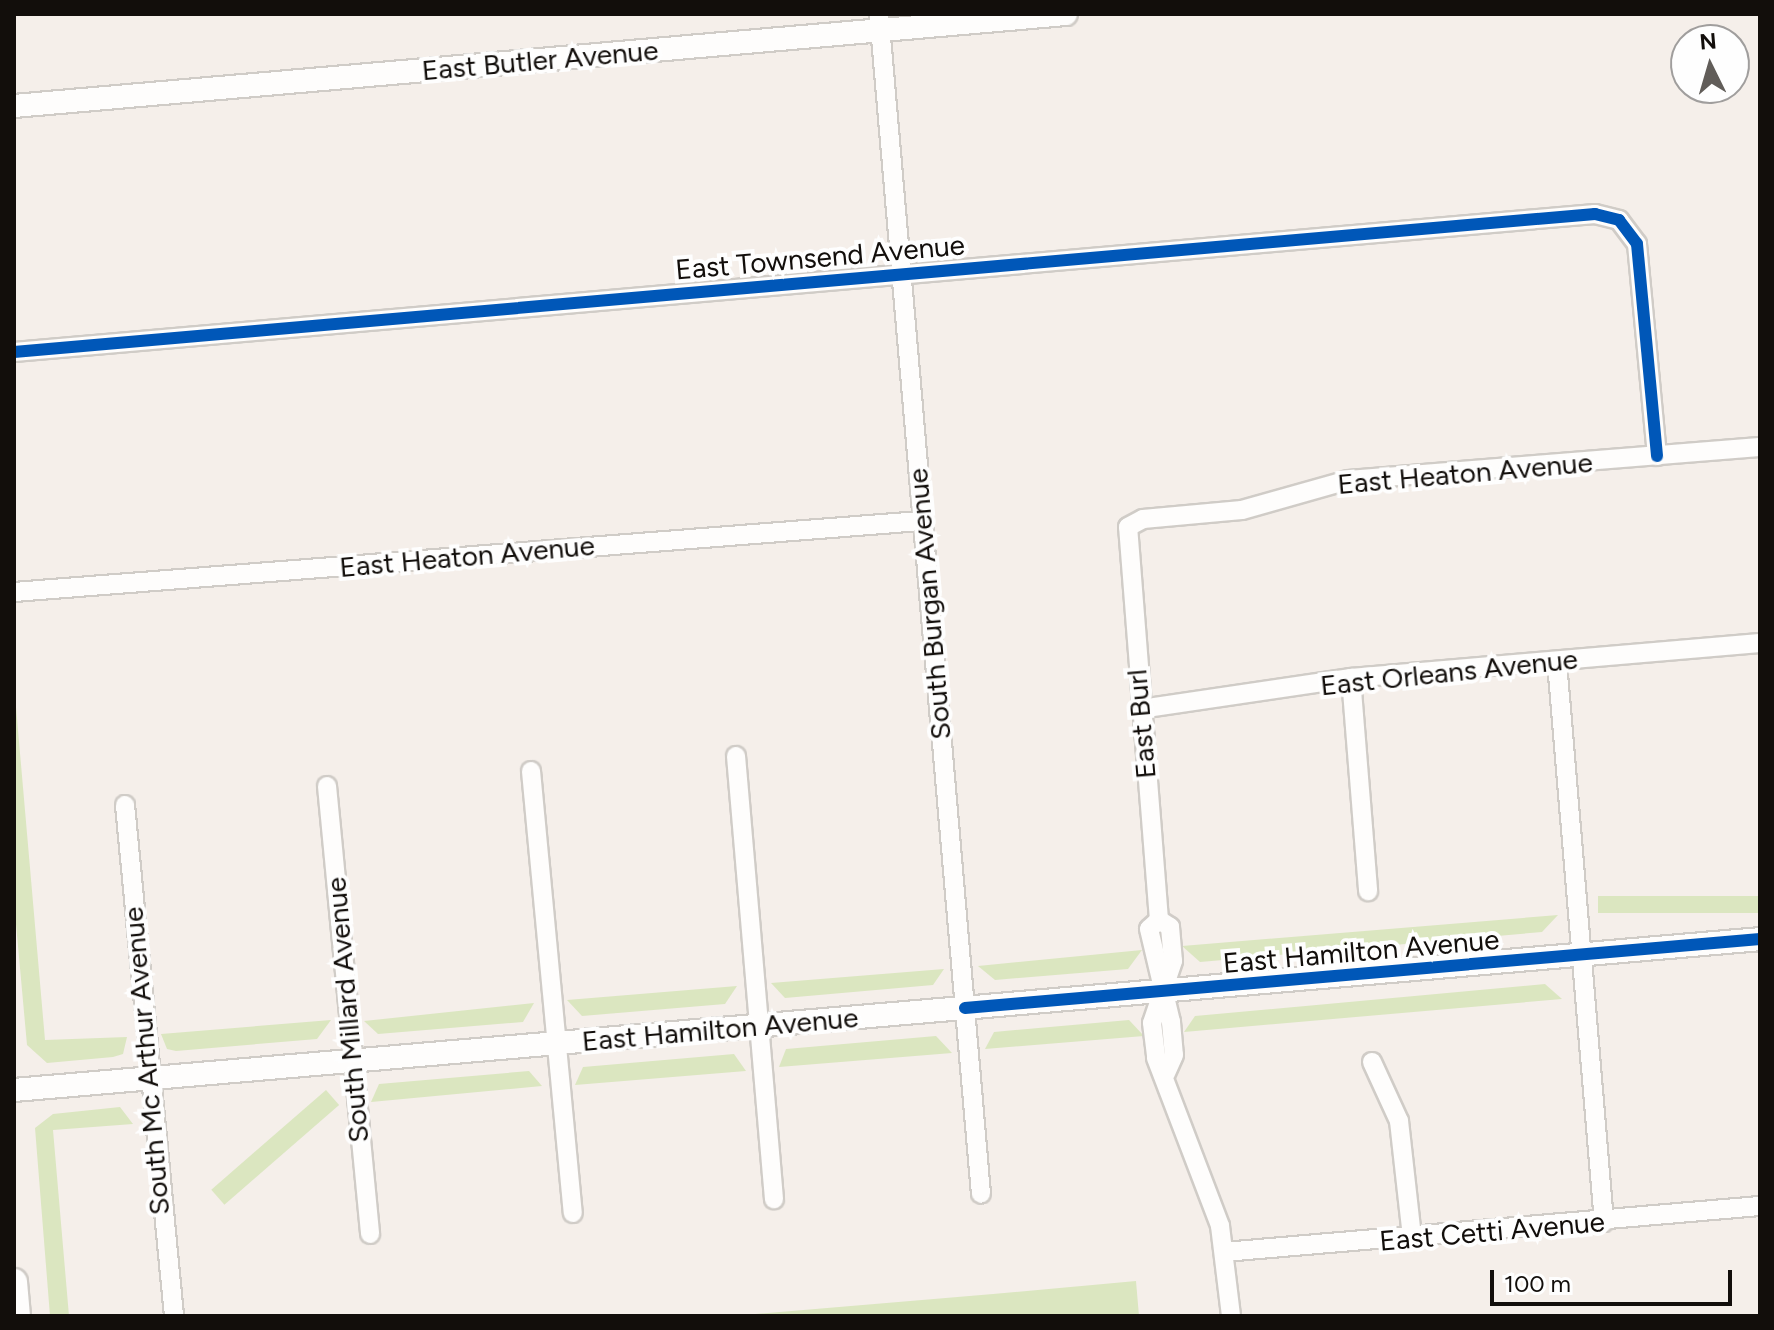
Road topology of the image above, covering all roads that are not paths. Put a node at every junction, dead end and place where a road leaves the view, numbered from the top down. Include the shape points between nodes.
1 (1066, 14) edge
2 (880, 22) edge
3 (14, 106) edge
4 (901, 274) junction
5 (14, 352) edge
6 (1760, 447) edge
7 (1657, 456) junction
8 (921, 521) junction
9 (1128, 527) joint
10 (14, 592) edge
11 (1760, 643) edge
12 (1557, 662) junction
13 (1351, 678) junction
14 (1140, 709) junction
15 (736, 756) dead end
16 (531, 771) dead end
17 (327, 786) dead end
18 (125, 805) dead end
19 (1368, 891) dead end
20 (1760, 939) edge
21 (1581, 956) junction
22 (1162, 992) junction
23 (965, 1008) junction
24 (758, 1027) junction
25 (554, 1044) junction
26 (351, 1062) junction
27 (1372, 1062) dead end
28 (146, 1079) junction
29 (14, 1090) edge
30 (981, 1194) dead end
31 (774, 1199) dead end
32 (1760, 1206) edge
33 (573, 1213) dead end
34 (1604, 1222) junction
35 (370, 1234) dead end
36 (1412, 1237) junction
37 (1224, 1252) junction
38 (14, 1282) edge
39 (17, 1316) edge
40 (174, 1316) edge
41 (1231, 1316) edge

1 - 2 street, East Butler Avenue
2 - 3 street, East Butler Avenue
2 - 4 street, South Burgan Avenue
4 - 5 street, East Townsend Avenue
4 - 7 street, East Townsend Avenue via 1595,214 1627,227 1638,253
4 - 8 street, South Burgan Avenue
6 - 7 street, East Heaton Avenue
7 - 9 street, East Heaton Avenue via 1348,480 1242,510 1143,519
8 - 10 street, East Heaton Avenue
8 - 23 street, South Burgan Avenue
9 - 14 street, East Burl
11 - 12 street, East Orleans Avenue
12 - 13 street, East Orleans Avenue
12 - 21 street
13 - 14 street, East Orleans Avenue
13 - 19 street
14 - 22 street, East Burl via 1159,920 1149,929
15 - 24 street
16 - 25 street
17 - 26 street, South Millard Avenue
18 - 28 street, South Mc Arthur Avenue
20 - 21 street, East Hamilton Avenue
21 - 22 street, East Hamilton Avenue
21 - 34 street
22 - 23 street, East Hamilton Avenue
22 - 37 street, East Burl via 1152,1023 1156,1058 1166,1073
23 - 24 street, East Hamilton Avenue
23 - 30 street, South Burgan Avenue
24 - 25 street, East Hamilton Avenue
24 - 31 street
25 - 26 street, East Hamilton Avenue
25 - 33 street
26 - 28 street, East Hamilton Avenue
26 - 35 street, South Millard Avenue
27 - 36 street via 1399,1121
28 - 29 street, East Hamilton Avenue
28 - 40 street, South Mc Arthur Avenue
32 - 34 street, East Cetti Avenue
34 - 36 street, East Cetti Avenue
36 - 37 street, East Cetti Avenue
37 - 41 street, East Burl
38 - 39 main road

